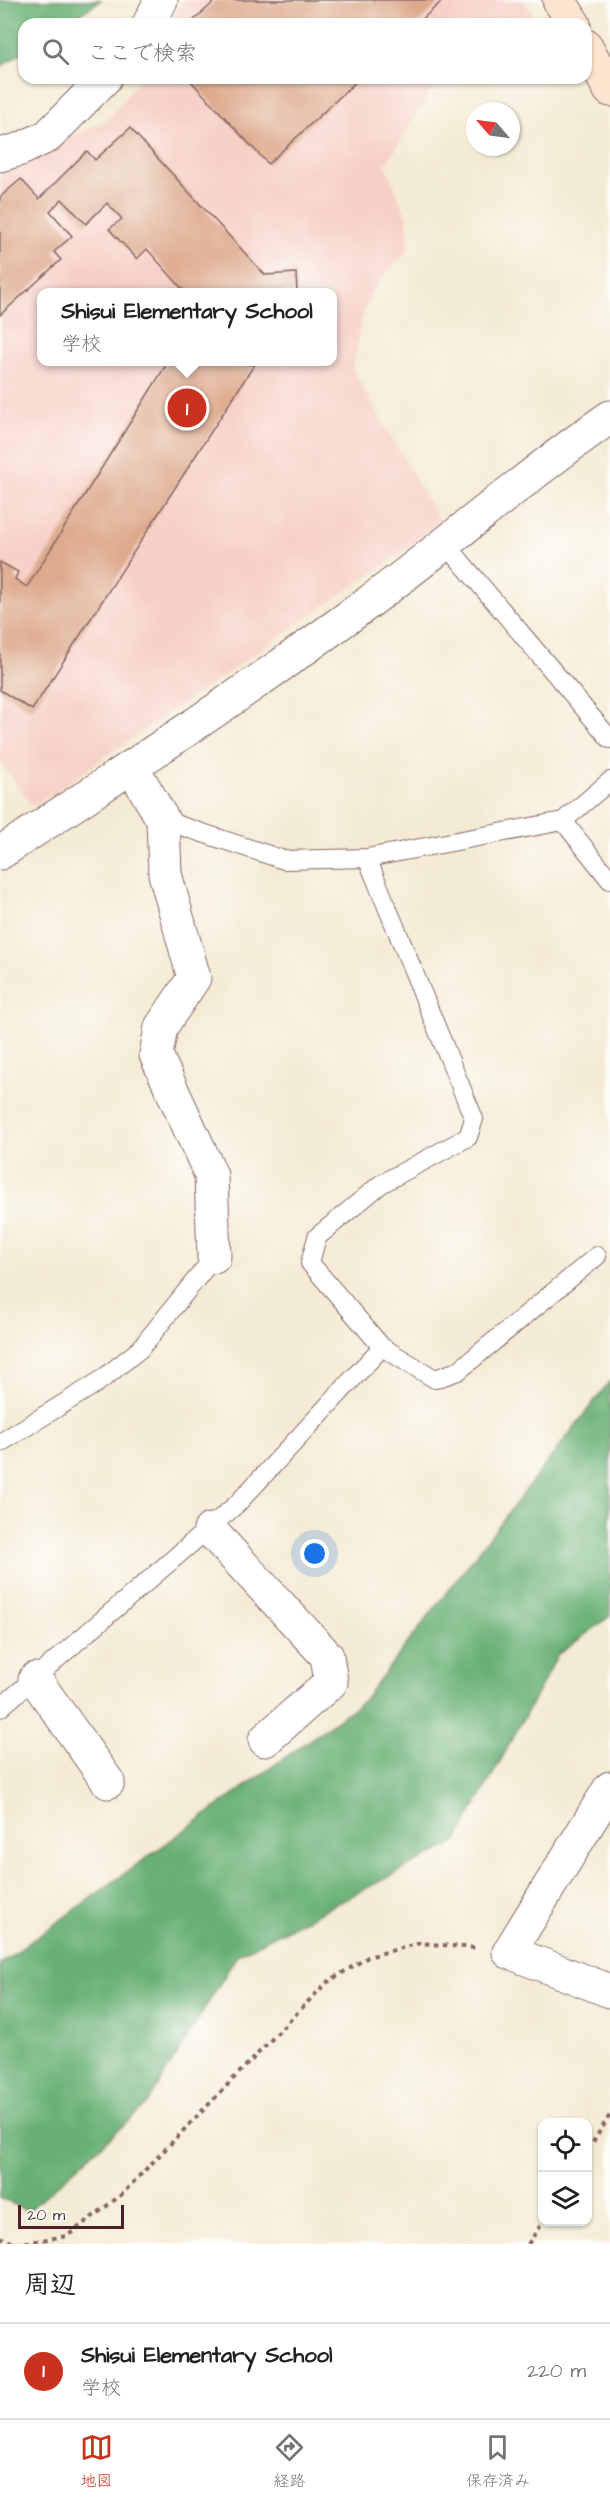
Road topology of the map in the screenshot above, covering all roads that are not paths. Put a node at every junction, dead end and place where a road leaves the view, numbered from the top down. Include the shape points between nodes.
1 (161, 0) edge
2 (560, 0) edge
3 (152, 18) edge
4 (570, 18) edge
5 (592, 57) edge
6 (99, 84) edge
7 (610, 90) edge
8 (0, 155) edge
9 (610, 417) edge
10 (446, 544) junction
11 (610, 739) edge
12 (132, 767) junction
13 (610, 781) edge
14 (163, 820) junction
15 (563, 821) junction
16 (0, 853) edge
17 (367, 858) junction
18 (610, 880) edge
19 (597, 1256) dead end
20 (214, 1257) joint
21 (382, 1347) junction
22 (0, 1443) edge
23 (210, 1530) junction
24 (35, 1679) junction
25 (0, 1708) edge
26 (266, 1740) dead end
27 (108, 1782) dead end
28 (610, 1788) edge
29 (610, 1991) edge

1 - 3 street
2 - 4 main road
5 - 7 main road
6 - 8 street via 48,136
9 - 10 street via 549,459
10 - 11 lane
10 - 12 street
12 - 14 street
12 - 16 street
13 - 15 lane
14 - 17 lane via 284,860
14 - 20 street via 165,874 194,978 161,1028 156,1055 211,1175
15 - 17 lane
15 - 18 lane
17 - 21 lane via 474,1119 468,1137 381,1184 317,1237 310,1263
19 - 21 lane via 458,1371 435,1379
20 - 22 lane via 140,1349 100,1381
21 - 23 lane
23 - 24 lane
23 - 26 street via 327,1656 331,1682
24 - 25 lane
24 - 27 street
28 - 29 street via 509,1952

